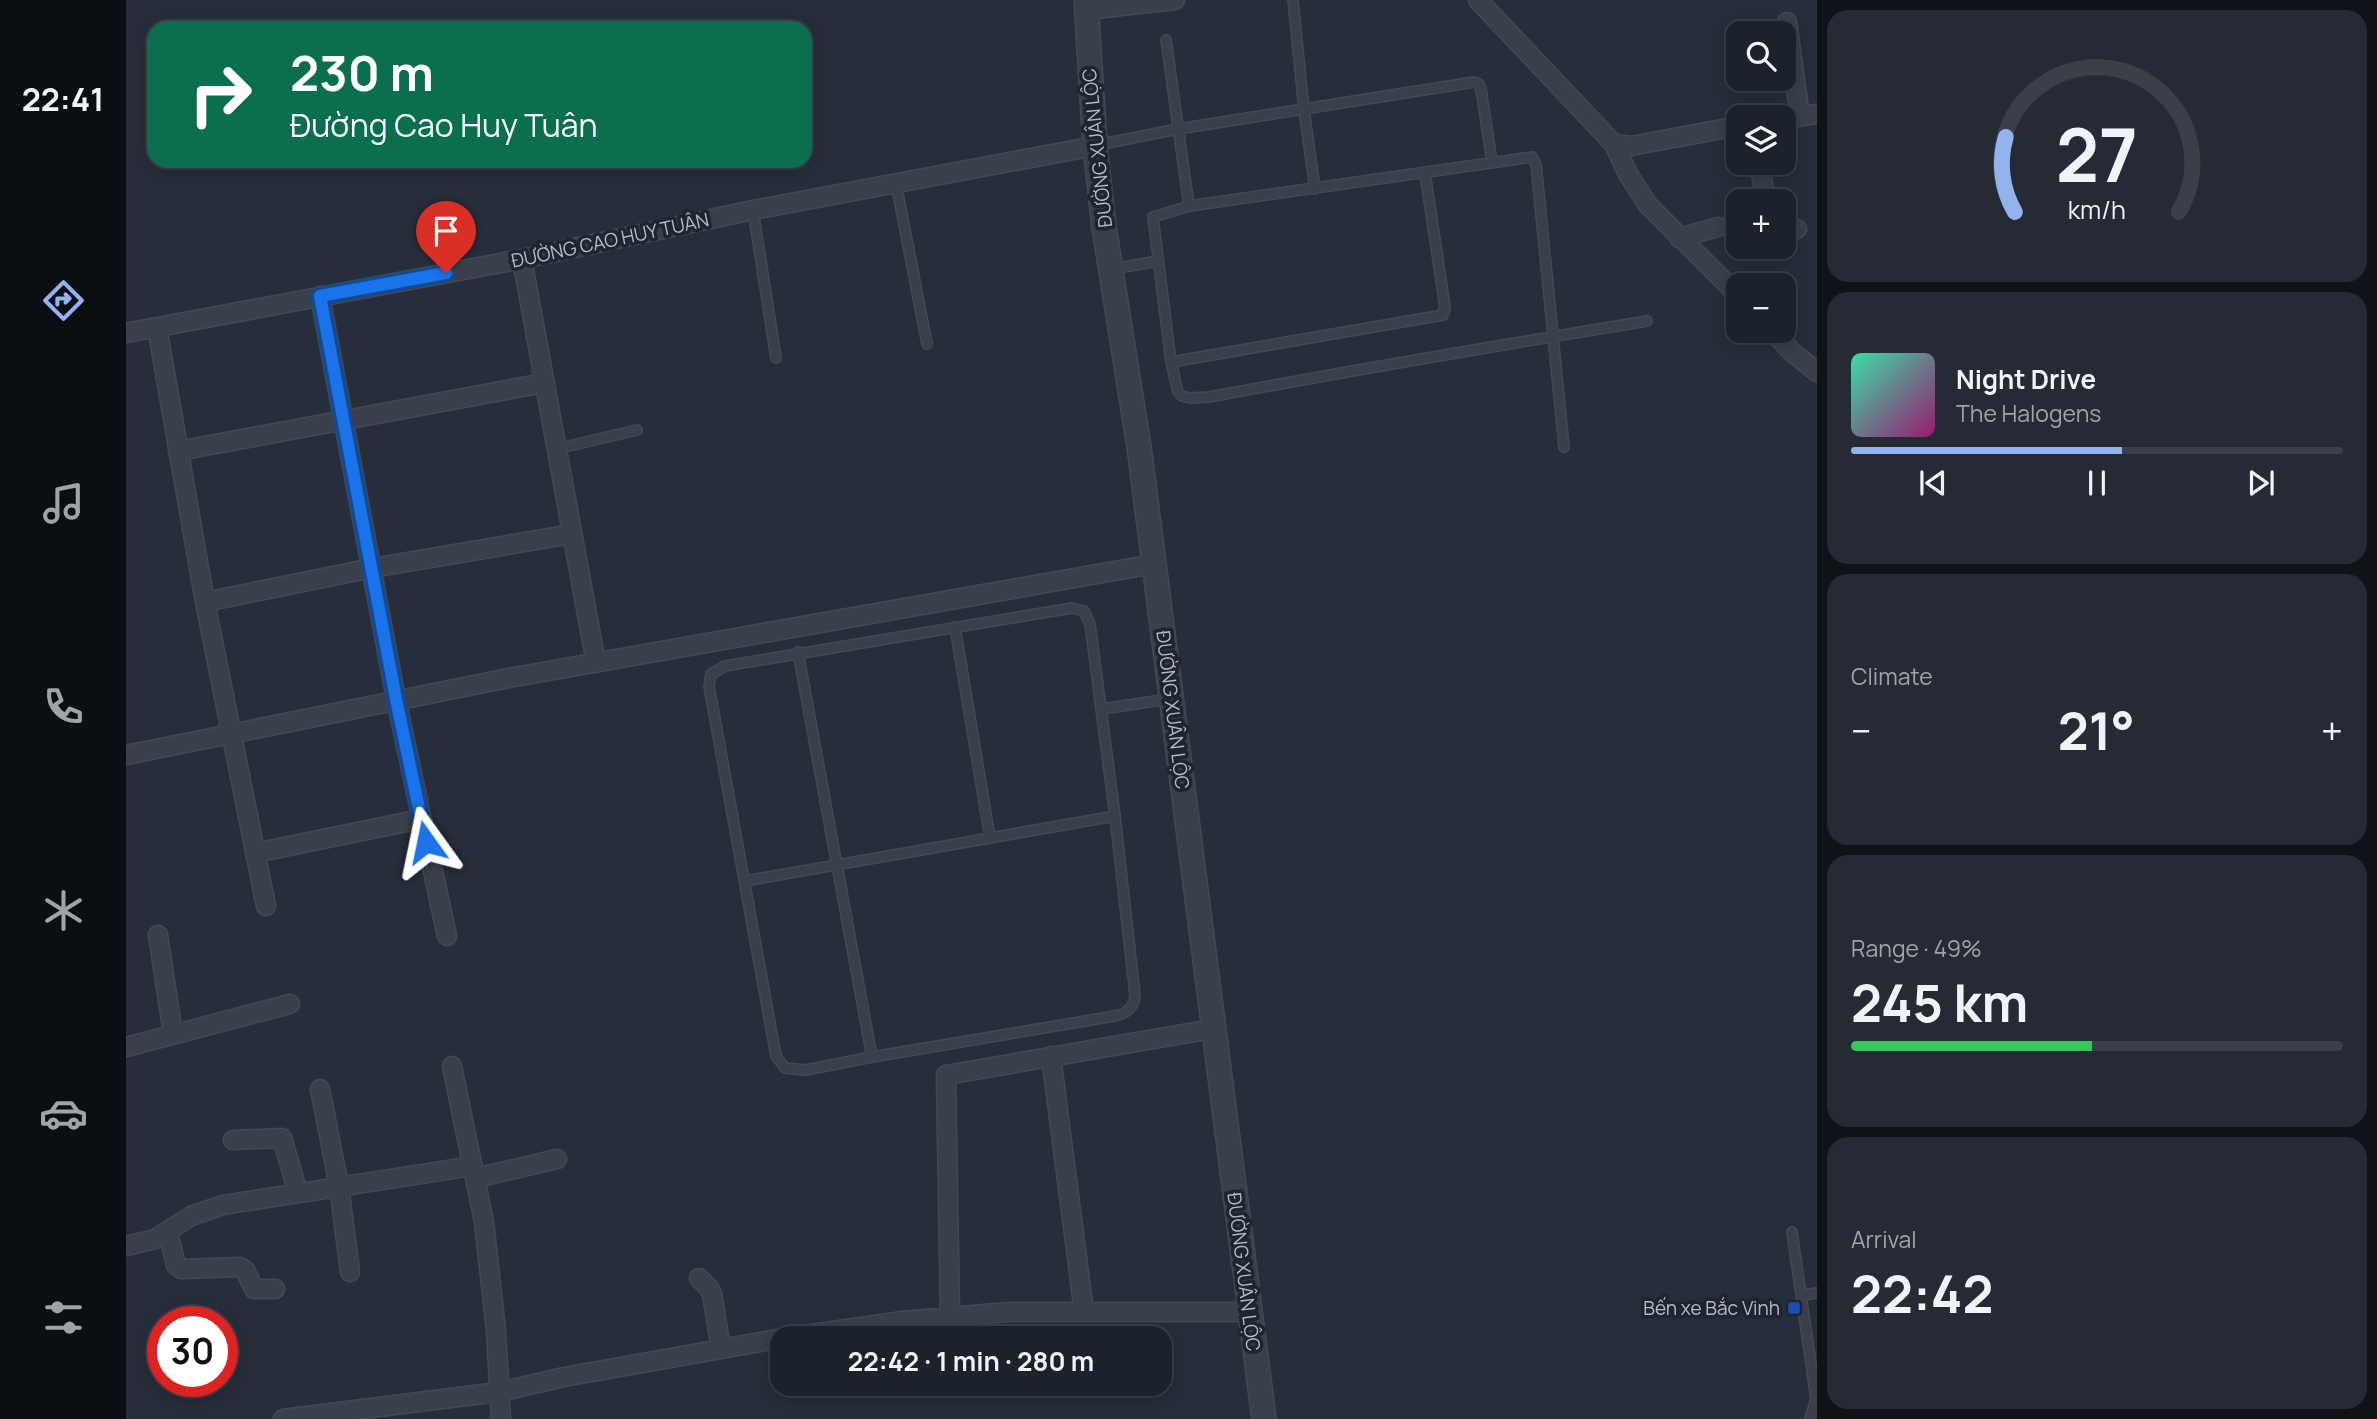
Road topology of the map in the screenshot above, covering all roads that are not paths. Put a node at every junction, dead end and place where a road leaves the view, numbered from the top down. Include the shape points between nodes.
1 (1175, 0) edge
2 (1293, 0) edge
3 (1478, 0) edge
4 (1086, 5) edge
5 (1166, 40) dead end
6 (1796, 88) edge
7 (1304, 110) junction
8 (1800, 117) edge
9 (1726, 128) edge
10 (1178, 129) junction
11 (1623, 145) junction
12 (1095, 146) junction
13 (1492, 162) junction
14 (1425, 173) junction
15 (896, 183) junction
16 (1315, 189) junction
17 (1189, 206) junction
18 (753, 209) junction
19 (1718, 226) dead end
20 (1679, 238) junction
21 (522, 259) junction
22 (1158, 261) junction
23 (1110, 269) junction
24 (1726, 283) edge
25 (320, 296) junction
26 (1647, 321) dead end
27 (157, 327) junction
28 (126, 333) edge
29 (1554, 336) junction
30 (1783, 343) edge
31 (927, 344) dead end
32 (776, 358) dead end
33 (1171, 362) junction
34 (1817, 372) edge
35 (544, 383) junction
36 (345, 419) junction
37 (637, 430) dead end
38 (1564, 447) dead end
39 (556, 449) junction
40 (178, 451) junction
41 (572, 534) junction
42 (1154, 564) junction
43 (372, 569) junction
44 (205, 602) junction
45 (955, 627) junction
46 (798, 652) junction
47 (596, 663) junction
48 (1172, 698) junction
49 (396, 699) junction
50 (1102, 709) junction
51 (230, 733) junction
52 (126, 755) edge
53 (1115, 816) junction
54 (421, 819) junction
55 (990, 838) junction
56 (255, 853) junction
57 (839, 865) junction
58 (744, 881) junction
59 (266, 906) dead end
60 (158, 935) dead end
61 (447, 936) dead end
62 (290, 1004) dead end
63 (1212, 1029) junction
64 (173, 1034) junction
65 (126, 1047) edge
66 (1051, 1056) junction
67 (872, 1057) junction
68 (452, 1066) dead end
69 (320, 1089) dead end
70 (233, 1140) dead end
71 (556, 1159) dead end
72 (475, 1172) junction
73 (338, 1186) junction
74 (298, 1192) junction
75 (1793, 1232) dead end
76 (168, 1233) junction
77 (126, 1246) edge
78 (350, 1272) dead end
79 (699, 1278) dead end
80 (275, 1289) dead end
81 (1817, 1293) edge
82 (1802, 1295) junction
83 (1084, 1312) junction
84 (1249, 1312) junction
85 (950, 1316) junction
86 (721, 1349) junction
87 (499, 1392) junction
88 (1816, 1399) edge
89 (345, 1415) edge
90 (283, 1419) edge
91 (501, 1419) edge
92 (1264, 1419) edge
93 (1810, 1419) edge

1 - 4 street
2 - 7 lane
3 - 11 street
4 - 12 street, ĐƯỜNG XUÂN LỘC
5 - 10 lane
6 - 8 street
7 - 10 lane
7 - 13 lane via 1474,82 1481,89
7 - 16 lane
9 - 11 street
10 - 12 lane
10 - 17 lane
11 - 20 street via 1640,195
12 - 15 street, ĐƯỜNG CAO HUY TUÂN
12 - 23 street, ĐƯỜNG XUÂN LỘC
13 - 14 lane
13 - 29 lane via 1534,158
14 - 16 lane
14 - 33 lane via 1443,315
15 - 18 street, ĐƯỜNG CAO HUY TUÂN
15 - 31 lane
16 - 17 lane
17 - 22 lane via 1153,218
18 - 21 street, ĐƯỜNG CAO HUY TUÂN
18 - 32 lane
19 - 20 street
20 - 24 street
21 - 25 street, ĐƯỜNG CAO HUY TUÂN
21 - 35 street
22 - 23 lane
22 - 33 lane
23 - 42 street, ĐƯỜNG XUÂN LỘC
25 - 27 street, ĐƯỜNG CAO HUY TUÂN
25 - 36 street
26 - 29 lane
27 - 28 street, ĐƯỜNG CAO HUY TUÂN
27 - 40 street
29 - 33 lane via 1200,398 1178,392
29 - 38 lane
30 - 34 street
35 - 36 street
35 - 39 street
36 - 40 street
36 - 43 street
37 - 39 lane
39 - 41 street
40 - 44 street
41 - 43 street
41 - 47 street
42 - 47 street
42 - 48 street, ĐƯỜNG XUÂN LỘC
43 - 44 street
43 - 49 street
44 - 51 street
45 - 46 lane
45 - 50 lane via 1072,608 1084,611 1090,624
45 - 55 lane
46 - 57 lane
46 - 58 lane via 719,667 709,680
47 - 49 street
48 - 50 lane
48 - 63 street, ĐƯỜNG XUÂN LỘC
49 - 51 street
49 - 54 street
50 - 53 lane
51 - 52 street
51 - 56 street
53 - 55 lane
53 - 67 lane via 1135,995 1128,1011
54 - 56 street
54 - 61 street
55 - 57 lane
56 - 59 street
57 - 58 lane
57 - 67 lane
58 - 67 lane via 781,1065 799,1071
60 - 64 street
62 - 64 street
63 - 66 street
63 - 84 street, ĐƯỜNG XUÂN LỘC
64 - 65 street
66 - 83 street
66 - 85 street via 946,1075
68 - 72 street
69 - 73 street
70 - 74 street via 282,1138
71 - 72 street
72 - 73 street
72 - 87 street via 488,1248
73 - 74 street
73 - 78 street
74 - 76 street via 205,1210
75 - 82 lane
76 - 77 street
76 - 80 street via 181,1269 240,1267 254,1289
79 - 86 street via 712,1294
81 - 82 lane
82 - 88 lane
83 - 84 street
83 - 85 street
84 - 92 street, ĐƯỜNG XUÂN LỘC
85 - 86 street
86 - 87 street
87 - 89 street
87 - 91 street
88 - 93 lane
89 - 90 street

